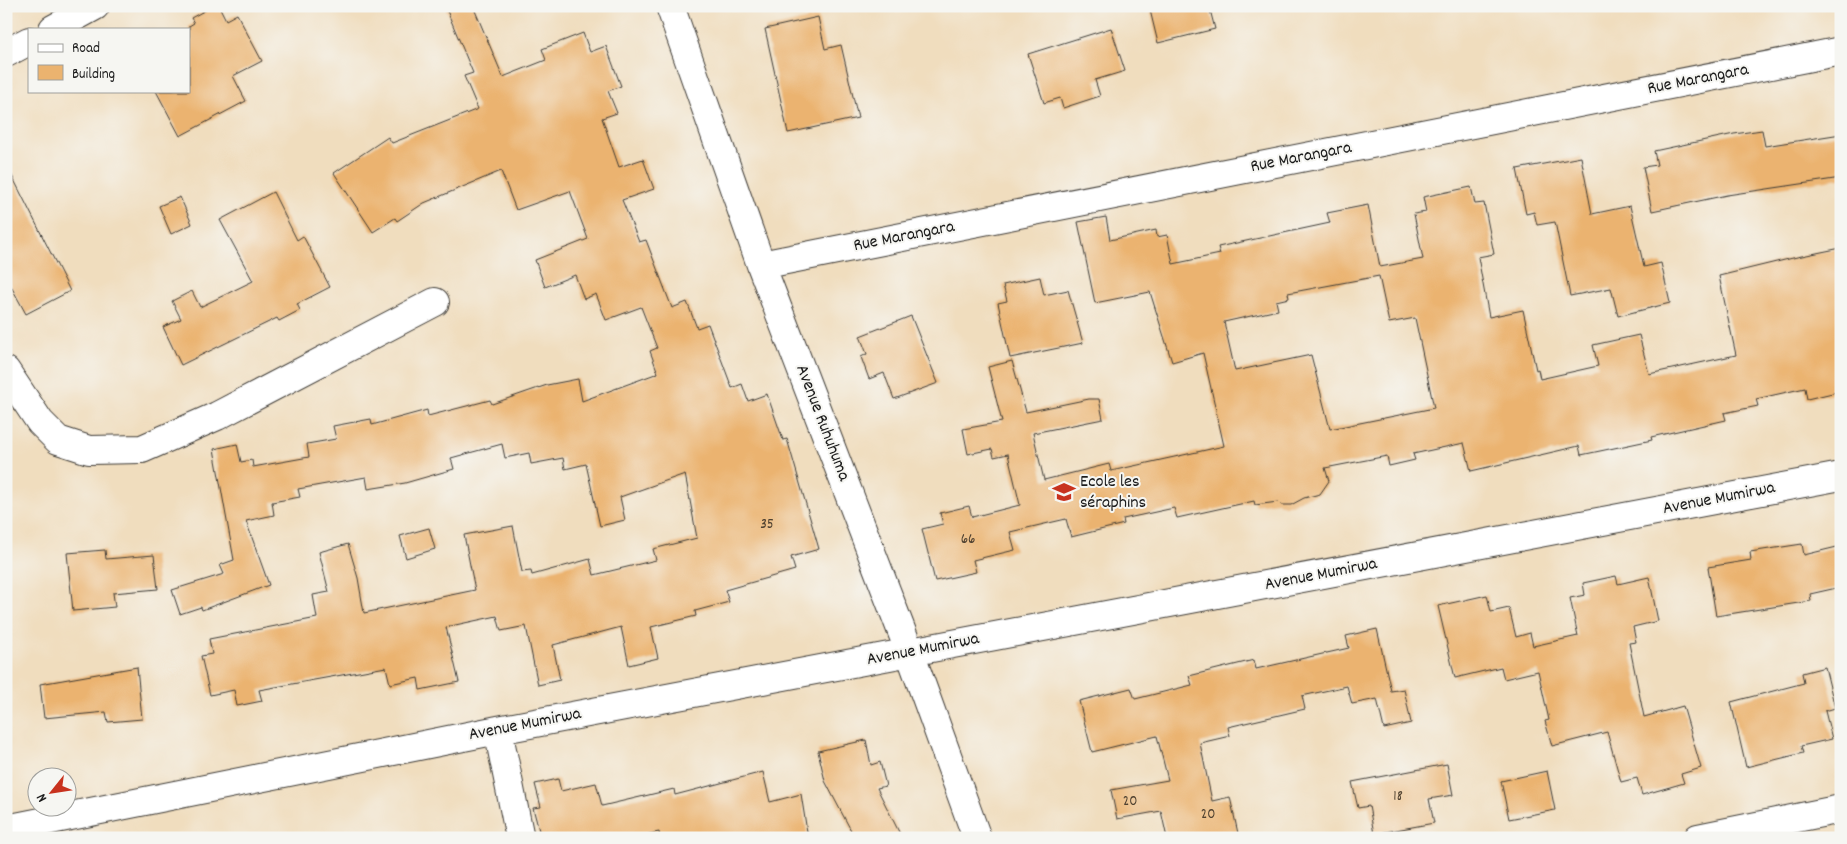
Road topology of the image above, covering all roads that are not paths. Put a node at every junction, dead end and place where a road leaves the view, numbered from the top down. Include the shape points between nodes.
1 (96, 6) edge
2 (670, 6) edge
3 (55, 28) edge
4 (28, 42) edge
5 (1841, 52) edge
6 (6, 53) edge
7 (761, 265) junction
8 (435, 302) dead end
9 (6, 371) edge
10 (1841, 476) edge
11 (910, 653) junction
12 (498, 730) junction
13 (1841, 809) edge
14 (6, 829) edge
15 (520, 838) edge
16 (977, 838) edge
17 (1698, 838) edge

1 - 3 street
2 - 7 street, Avenue Ruhuhuma
4 - 6 street
5 - 7 street, Rue Marangara
7 - 11 street, Avenue Ruhuhuma
8 - 9 street via 217,416 142,449 89,450 58,440 40,422
10 - 11 street, Avenue Mumirwa
11 - 12 street, Avenue Mumirwa
11 - 16 street, Avenue Ruhuhuma
12 - 14 street, Avenue Mumirwa
12 - 15 street
13 - 17 street

